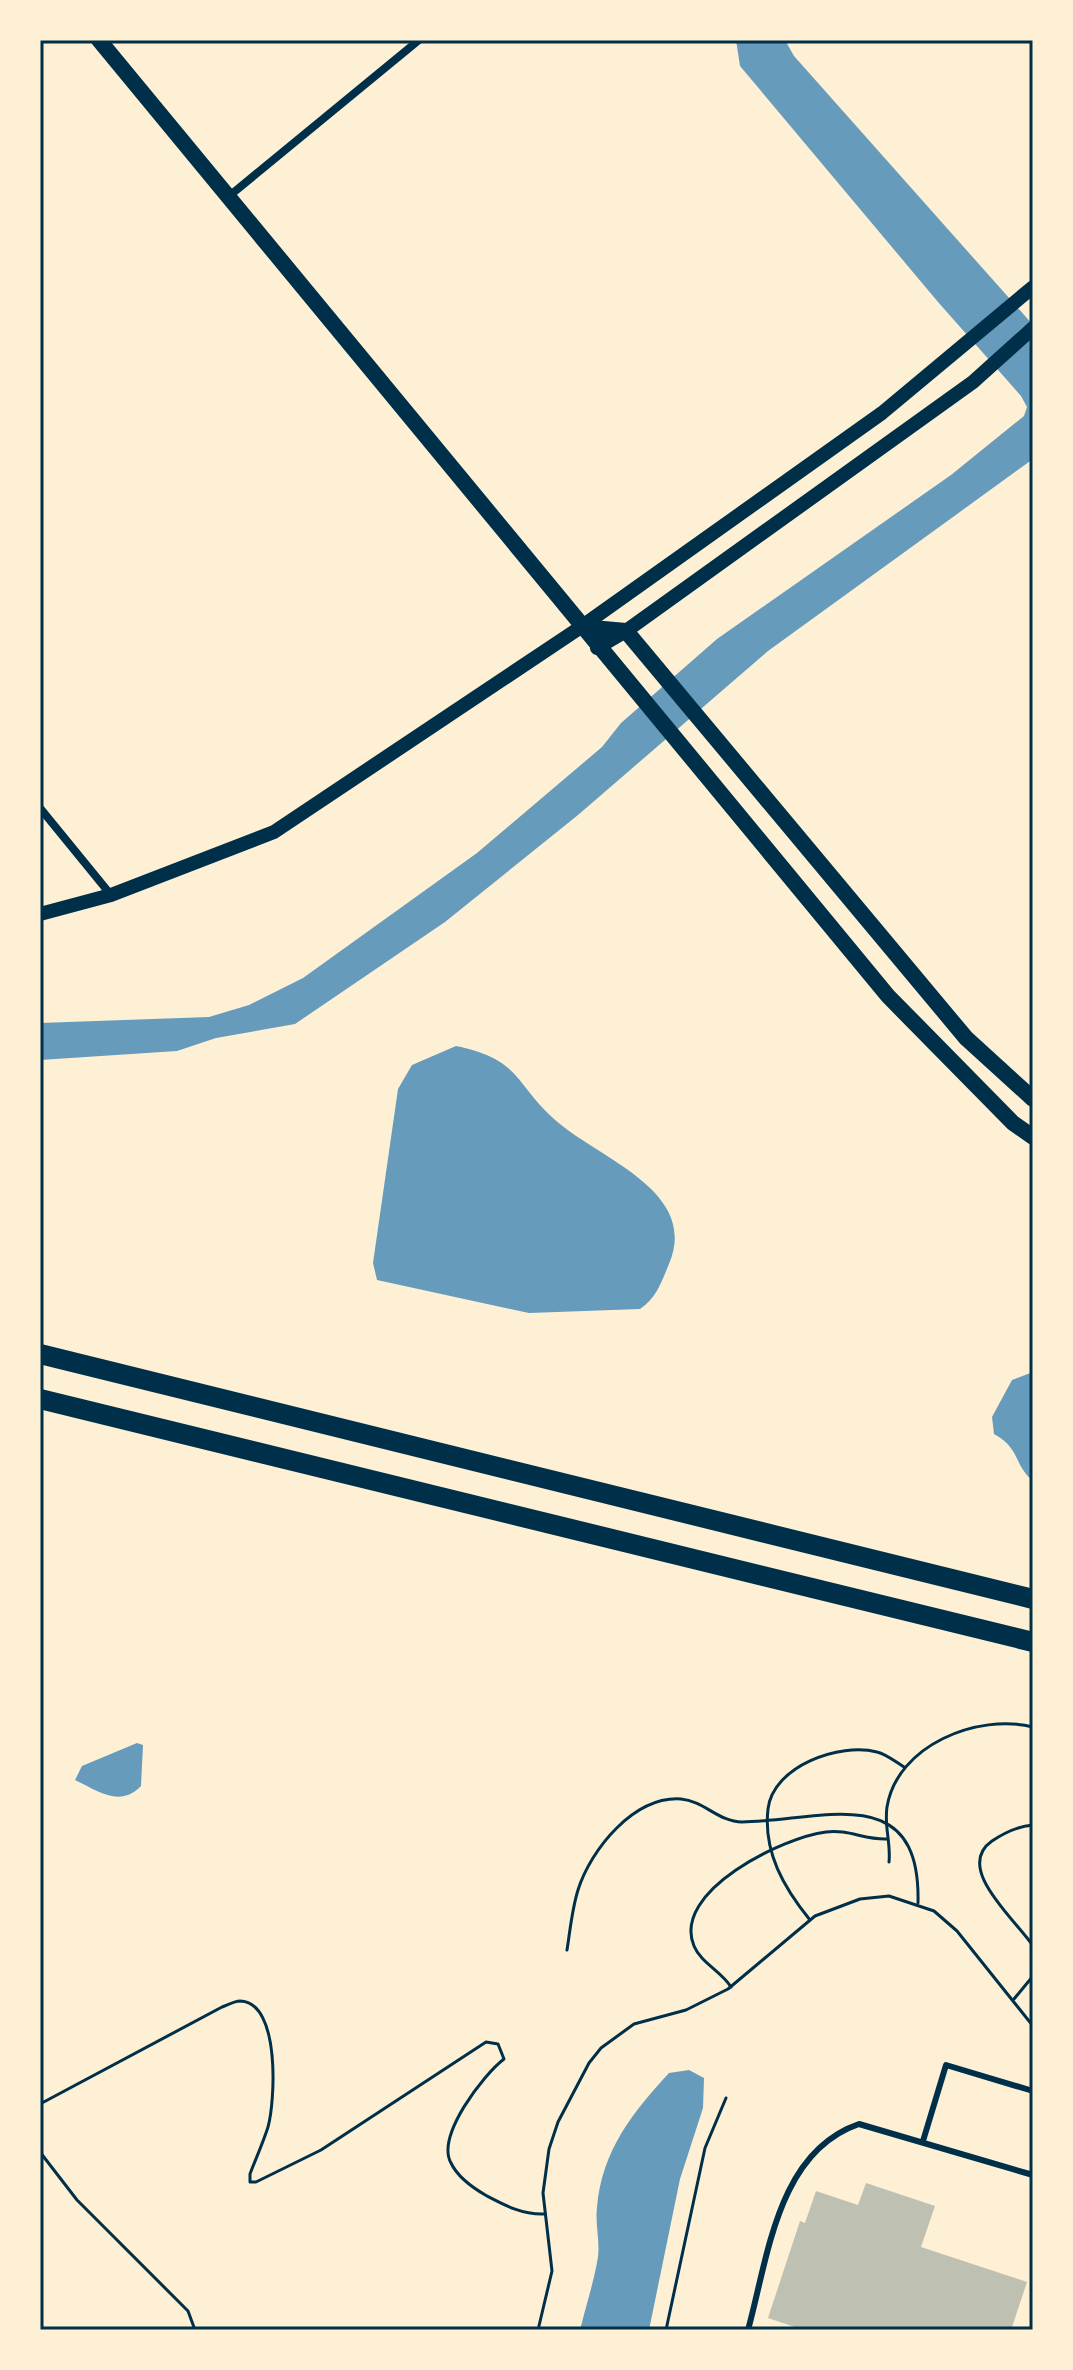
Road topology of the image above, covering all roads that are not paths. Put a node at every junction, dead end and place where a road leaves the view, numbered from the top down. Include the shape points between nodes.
1 (99, 40) edge
2 (419, 40) edge
3 (227, 197) junction
4 (1029, 290) edge
5 (1030, 332) edge
6 (581, 627) junction
7 (626, 631) junction
8 (597, 648) junction
9 (40, 808) edge
10 (111, 895) junction
11 (40, 914) edge
12 (1033, 1099) edge
13 (1033, 1137) edge
14 (40, 1354) edge
15 (40, 1399) edge
16 (1033, 1599) edge
17 (1033, 1642) edge
18 (1033, 2091) edge
19 (923, 2141) junction
20 (1033, 2175) edge
21 (748, 2330) edge

1 - 3 main road
2 - 3 street
3 - 6 main road
4 - 6 street via 882,413
5 - 7 street
6 - 7 main road
6 - 8 main road
6 - 10 street via 274,832
7 - 8 street
7 - 12 main road via 966,1038
8 - 13 main road via 888,996
9 - 10 street
10 - 11 street
14 - 16 highway
15 - 17 highway
18 - 19 lane via 946,2065
19 - 20 lane
19 - 21 lane via 859,2124 820,2144 787,2195

